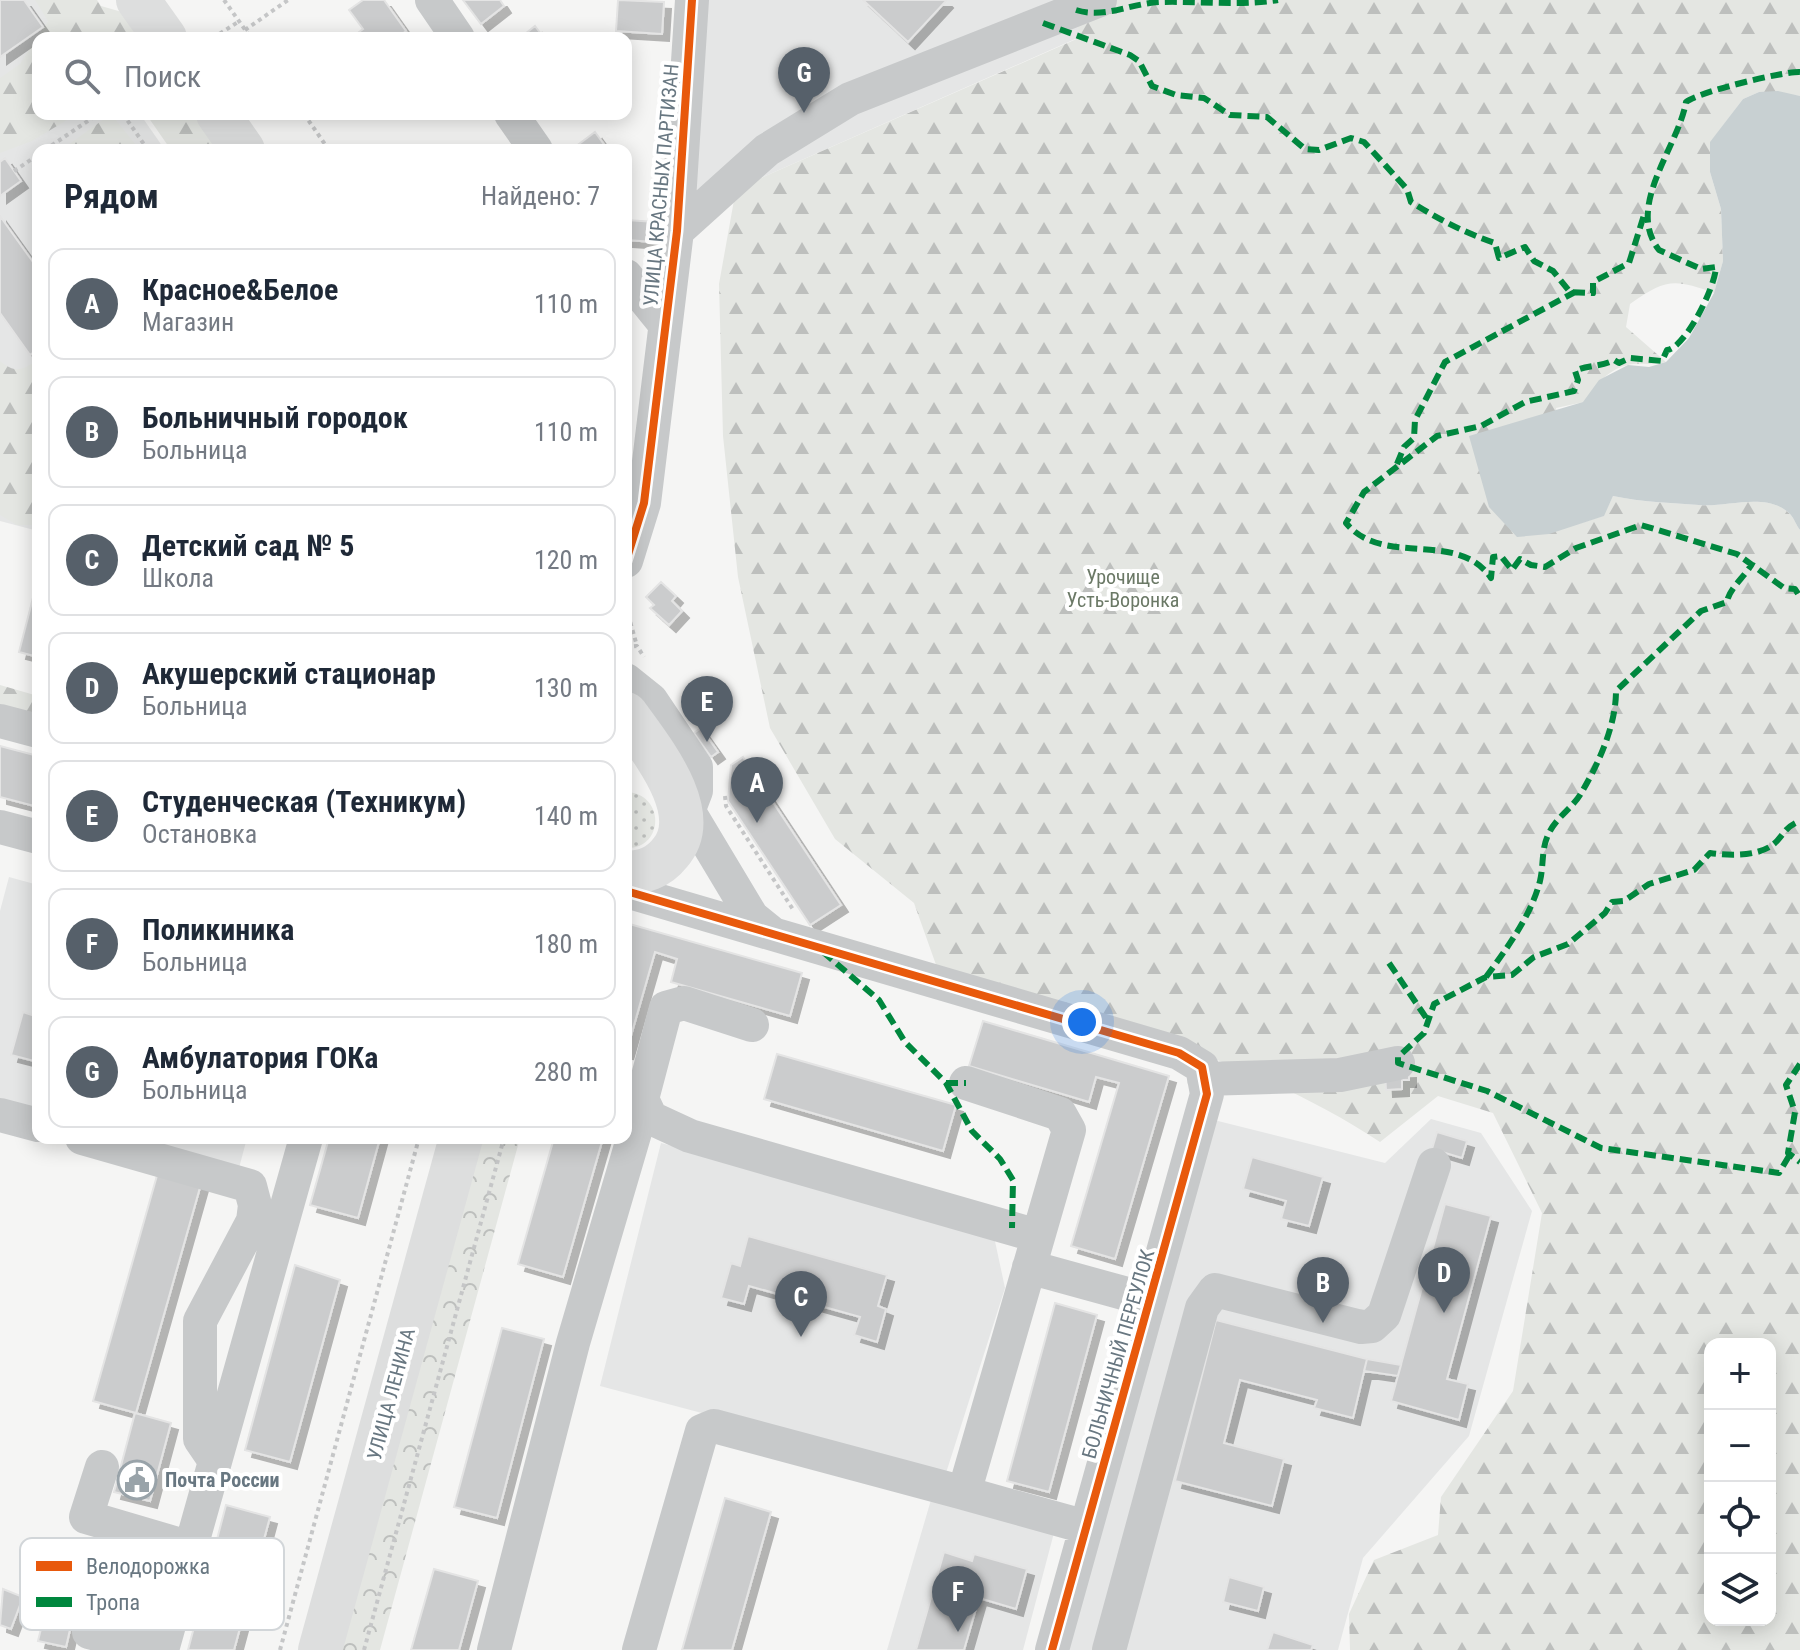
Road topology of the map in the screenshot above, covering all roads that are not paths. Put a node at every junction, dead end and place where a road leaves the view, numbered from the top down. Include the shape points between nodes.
1 (138, 0) edge
2 (432, 0) edge
3 (692, 0) edge
4 (1100, 0) edge
5 (161, 32) edge
6 (454, 32) edge
7 (222, 120) edge
8 (515, 120) edge
9 (239, 144) edge
10 (532, 144) edge
11 (677, 231) junction
12 (632, 283) edge
13 (664, 323) junction
14 (632, 542) edge
15 (632, 685) edge
16 (0, 721) edge
17 (632, 725) edge
18 (32, 729) edge
19 (632, 766) edge
20 (679, 813) junction
21 (0, 827) edge
22 (32, 835) edge
23 (632, 873) edge
24 (632, 893) edge
25 (776, 937) junction
26 (752, 1025) dead end
27 (1398, 1063) dead end
28 (1203, 1073) junction
29 (966, 1083) dead end
30 (0, 1115) edge
31 (651, 1118) junction
32 (32, 1123) edge
33 (632, 1142) edge
34 (103, 1144) edge
35 (303, 1144) edge
36 (459, 1144) edge
37 (632, 1144) edge
38 (1434, 1165) dead end
39 (267, 1225) junction
40 (1033, 1251) junction
41 (1149, 1300) junction
42 (215, 1461) junction
43 (102, 1467) dead end
44 (964, 1493) junction
45 (1086, 1527) junction
46 (157, 1538) edge
47 (194, 1538) edge
48 (168, 1630) edge
49 (89, 1632) dead end
50 (155, 1650) edge
51 (162, 1650) edge
52 (320, 1650) edge
53 (494, 1650) edge
54 (639, 1650) edge
55 (1052, 1650) edge
56 (1109, 1650) edge

1 - 5 main road
2 - 6 street
3 - 11 street, УЛИЦА КРАСНЫХ ПАРТИЗАН
4 - 11 street via 850,99 767,150
7 - 9 main road
8 - 10 street
11 - 13 street, УЛИЦА КРАСНЫХ ПАРТИЗАН
12 - 13 street
13 - 14 street, УЛИЦА КРАСНЫХ ПАРТИЗАН via 644,503
15 - 20 street via 651,700 696,767 696,791
16 - 18 street
17 - 20 main road
19 - 20 main road via 648,767
20 - 23 main road via 663,862
20 - 25 street via 752,917
21 - 22 street
24 - 25 street
25 - 28 street via 1179,1053
26 - 31 street via 684,1003 666,1008 642,1099
27 - 28 street via 1340,1075
28 - 41 street, БОЛЬНИЧНЫЙ ПЕРЕУЛОК via 1207,1094
29 - 40 street via 1060,1114 1069,1130
30 - 32 street
31 - 33 street via 638,1122
31 - 40 street via 690,1136
34 - 39 street via 250,1186
35 - 39 street
36 - 52 main road, УЛИЦА ЛЕНИНА
37 - 53 street via 573,1343
38 - 56 street via 1384,1315 1372,1326 1215,1290 1202,1308
39 - 42 street
39 - 42 street via 200,1321 200,1439
40 - 41 street
40 - 44 street
41 - 45 street, БОЛЬНИЧНЫЙ ПЕРЕУЛОК
42 - 47 street
43 - 46 street via 86,1517
44 - 45 street
44 - 54 street via 714,1426 702,1431
45 - 55 street, БОЛЬНИЧНЫЙ ПЕРЕУЛОК
48 - 51 street
49 - 50 street

